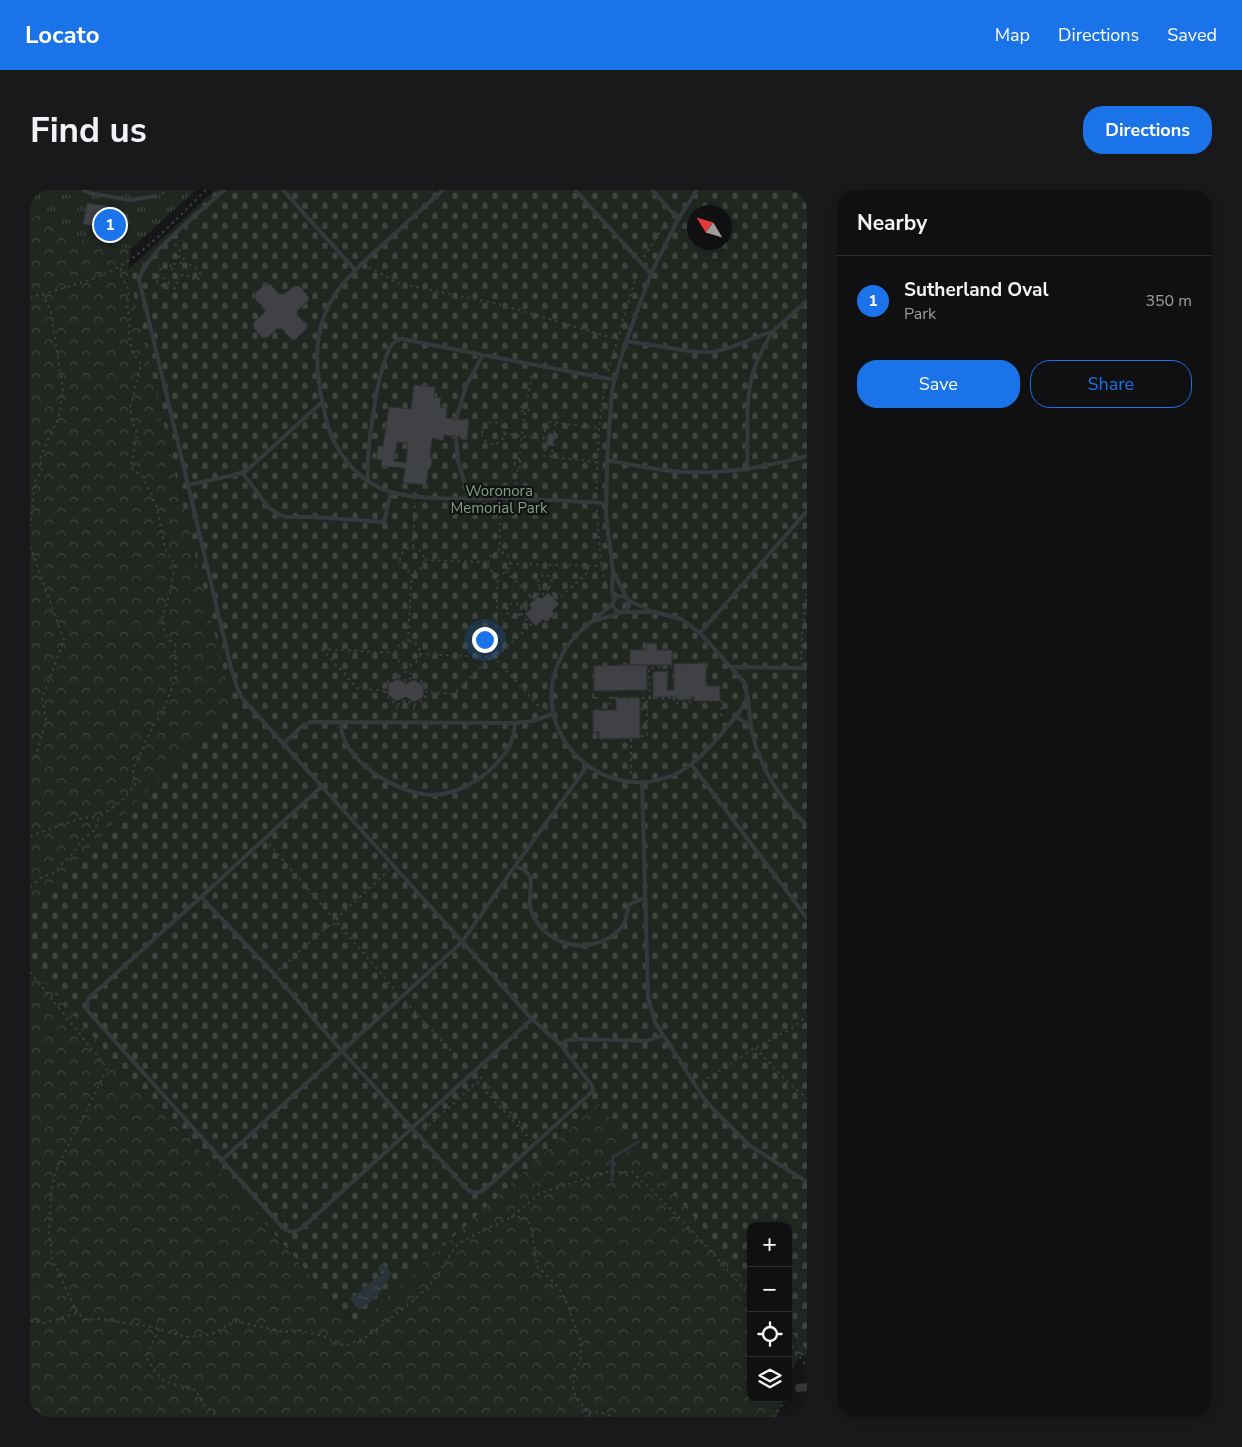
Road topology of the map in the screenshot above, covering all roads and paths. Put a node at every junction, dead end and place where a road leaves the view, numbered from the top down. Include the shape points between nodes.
1 (83, 190) edge
2 (206, 190) edge
3 (224, 190) edge
4 (283, 190) edge
5 (442, 190) edge
6 (575, 190) edge
7 (652, 190) edge
8 (697, 190) edge
9 (155, 196) dead end
10 (678, 219) junction
11 (170, 239) junction
12 (186, 254) dead end
13 (178, 262) junction
14 (184, 263) junction
15 (362, 263) junction
16 (120, 265) junction
17 (172, 266) junction
18 (355, 270) junction
19 (651, 274) junction
20 (157, 276) junction
21 (178, 276) junction
22 (197, 281) junction
23 (196, 285) dead end
24 (171, 287) junction
25 (43, 294) junction
26 (30, 298) edge
27 (807, 301) edge
28 (773, 330) junction
29 (626, 341) junction
30 (483, 355) junction
31 (534, 364) junction
32 (615, 380) junction
33 (322, 402) junction
34 (527, 404) junction
35 (525, 412) junction
36 (456, 419) dead end
37 (555, 422) junction
38 (599, 428) dead end
39 (504, 434) junction
40 (522, 435) junction
41 (456, 436) dead end
42 (544, 439) junction
43 (807, 456) edge
44 (550, 457) junction
45 (519, 460) junction
46 (607, 460) junction
47 (598, 462) dead end
48 (518, 468) junction
49 (747, 470) junction
50 (242, 472) junction
51 (368, 480) junction
52 (188, 485) junction
53 (391, 492) junction
54 (415, 496) junction
55 (469, 498) junction
56 (502, 498) junction
57 (514, 499) junction
58 (606, 503) junction
59 (807, 511) edge
60 (30, 526) edge
61 (30, 546) edge
62 (413, 547) junction
63 (499, 551) junction
64 (424, 560) junction
65 (487, 562) junction
66 (510, 564) junction
67 (602, 566) dead end
68 (588, 567) junction
69 (506, 571) junction
70 (612, 571) junction
71 (412, 572) junction
72 (498, 574) junction
73 (541, 588) junction
74 (548, 588) junction
75 (537, 592) junction
76 (807, 594) edge
77 (531, 597) junction
78 (627, 599) junction
79 (614, 602) junction
80 (525, 603) junction
81 (520, 607) junction
82 (622, 612) junction
83 (655, 612) junction
84 (520, 614) junction
85 (589, 624) junction
86 (700, 632) junction
87 (408, 641) junction
88 (396, 653) junction
89 (420, 654) junction
90 (493, 656) junction
91 (407, 665) junction
92 (732, 667) junction
93 (672, 668) dead end
94 (801, 668) junction
95 (807, 668) edge
96 (407, 671) junction
97 (398, 676) junction
98 (414, 676) junction
99 (386, 690) junction
100 (426, 692) junction
101 (747, 693) junction
102 (722, 696) dead end
103 (649, 698) junction
104 (663, 698) junction
105 (693, 702) dead end
106 (664, 703) dead end
107 (397, 705) junction
108 (414, 705) junction
109 (610, 705) dead end
110 (641, 709) dead end
111 (647, 709) junction
112 (552, 714) junction
113 (721, 716) dead end
114 (735, 716) junction
115 (543, 718) junction
116 (341, 722) junction
117 (396, 722) junction
118 (414, 722) junction
119 (515, 723) junction
120 (752, 731) junction
121 (641, 736) dead end
122 (631, 739) dead end
123 (283, 744) junction
124 (30, 756) edge
125 (692, 764) junction
126 (588, 766) junction
127 (631, 781) junction
128 (642, 782) junction
129 (321, 786) junction
130 (99, 817) junction
131 (807, 826) edge
132 (30, 836) edge
133 (264, 839) junction
134 (393, 866) junction
135 (515, 866) junction
136 (30, 887) edge
137 (201, 897) junction
138 (645, 898) junction
139 (807, 918) edge
140 (336, 923) junction
141 (462, 942) junction
142 (30, 972) edge
143 (274, 974) junction
144 (402, 997) junction
145 (807, 1016) edge
146 (532, 1019) junction
147 (663, 1035) junction
148 (560, 1044) junction
149 (755, 1048) junction
150 (342, 1051) junction
151 (454, 1054) dead end
152 (475, 1072) junction
153 (696, 1086) junction
154 (807, 1098) edge
155 (412, 1129) junction
156 (523, 1132) junction
157 (418, 1135) junction
158 (535, 1144) junction
159 (222, 1160) junction
160 (807, 1182) edge
161 (512, 1217) junction
162 (747, 1292) edge
163 (78, 1313) junction
164 (30, 1320) edge
165 (159, 1330) junction
166 (792, 1346) edge
167 (807, 1367) edge
168 (785, 1402) edge
169 (589, 1413) junction
170 (218, 1417) edge
171 (590, 1417) edge
172 (614, 1417) edge
173 (773, 1417) edge

1 - 9 lane via 130,200
2 - 16 path via 136,255
3 - 11 lane
4 - 18 lane
5 - 15 lane
6 - 19 lane
7 - 10 lane
8 - 10 lane
10 - 19 lane
11 - 13 path via 180,250
11 - 52 lane via 147,261 139,282
12 - 14 path
13 - 14 path
13 - 17 path
14 - 22 path via 199,270 201,276
15 - 18 lane
15 - 29 path via 397,283 498,304
16 - 25 path
16 - 130 path via 122,278 129,290 127,306 132,351 141,364 130,408 137,433 130,468 144,478 157,508 165,549 175,564 161,621 167,638 175,646 176,677 162,714 154,724 133,770 135,785 125,798
17 - 20 path via 164,264
17 - 21 path via 172,271
18 - 33 lane via 335,294 320,327 317,359
19 - 29 lane
20 - 24 path via 166,278
20 - 24 path via 158,284
21 - 22 path via 187,275
21 - 24 path via 176,287
22 - 23 path
25 - 26 path
25 - 60 path via 51,312 63,389 59,416 40,458 42,470 35,481
27 - 28 lane
28 - 29 lane via 734,347 712,352 683,351
28 - 49 lane via 752,374
29 - 32 lane
30 - 31 lane
30 - 36 lane via 466,386
30 - 51 lane via 402,339 392,344 378,389
31 - 32 lane
31 - 34 path
32 - 46 lane
33 - 50 lane
33 - 51 lane via 328,428 338,450
34 - 35 path via 530,409
34 - 35 path via 521,407
35 - 40 path
37 - 38 path
37 - 42 path via 549,422
37 - 44 path
39 - 39 path via 500,442 491,444 486,442 482,433 485,425 493,422 502,425
39 - 40 path
40 - 42 path
40 - 45 path
41 - 55 lane via 458,461
42 - 44 path via 544,456
43 - 49 lane
44 - 47 path
45 - 48 path via 522,464
45 - 48 path via 515,463
46 - 49 lane via 686,472
46 - 58 lane
48 - 57 path
50 - 52 lane
50 - 53 lane via 268,507 286,517 384,522
51 - 53 lane
52 - 123 lane via 236,688 246,704
53 - 54 lane
54 - 55 lane
54 - 62 path
55 - 56 lane
56 - 57 lane
56 - 63 path
57 - 58 lane
58 - 70 lane
59 - 86 lane
61 - 124 path via 64,640 42,698 46,720 39,748 36,756
62 - 64 path via 420,550
62 - 71 path via 403,552 400,560 403,567
63 - 65 path via 492,554
63 - 66 path via 507,555
64 - 65 path
64 - 71 path via 421,568
65 - 72 path via 491,572
66 - 68 path
66 - 69 path
67 - 68 path
68 - 74 path via 588,572 558,599
69 - 72 path
69 - 77 path
70 - 78 lane
70 - 79 lane
71 - 87 path
72 - 90 path
73 - 74 path
73 - 74 path via 538,581 546,575 551,580
73 - 75 path
74 - 75 path via 541,596
75 - 77 path
76 - 94 path
77 - 80 path
78 - 79 lane via 620,596
78 - 82 lane via 629,606
78 - 83 lane
79 - 82 lane via 614,609
79 - 85 lane
80 - 81 path
80 - 84 path via 528,606
81 - 84 path
81 - 84 path via 513,604 507,611 511,617
82 - 83 lane
82 - 85 lane
83 - 86 lane via 681,619
84 - 90 path via 531,625
85 - 112 lane via 571,641 558,662 550,693
86 - 92 lane
87 - 88 path via 399,645
87 - 89 path via 416,645
88 - 91 path via 398,660
88 - 99 path via 322,650 357,688
89 - 90 path
89 - 91 path via 416,663
90 - 100 path via 454,694
90 - 115 path via 538,704
91 - 96 path
92 - 94 lane
92 - 101 lane via 743,680
93 - 103 path via 650,668
94 - 95 lane
96 - 97 path
96 - 98 path
97 - 98 path via 406,682
97 - 99 path via 386,683
98 - 100 path via 426,685
99 - 107 path via 386,696
100 - 108 path via 425,698
101 - 114 lane via 745,704
101 - 120 lane
102 - 113 path
103 - 104 path
103 - 109 path via 610,698
103 - 111 path
104 - 105 path via 674,698 674,702
104 - 106 path
107 - 108 path via 406,700
107 - 117 path
108 - 118 path
110 - 111 path
111 - 121 path via 647,736
112 - 115 lane
112 - 126 lane via 567,744
114 - 120 lane via 746,722
114 - 125 lane
115 - 119 lane
116 - 117 lane
116 - 119 lane via 346,742 369,769 393,785 429,795 458,790 486,774 511,745
116 - 123 lane via 307,723
117 - 118 lane
118 - 119 lane
120 - 131 lane via 758,754 773,784
122 - 127 path
123 - 129 lane
125 - 128 lane via 666,778
125 - 139 lane
126 - 127 lane via 611,778
126 - 135 lane
127 - 128 lane
128 - 138 lane
129 - 133 lane
129 - 134 lane
130 - 132 path via 82,818
130 - 136 path via 95,830 82,839 53,874 40,878
133 - 137 lane
133 - 140 path
134 - 140 path via 338,917
134 - 141 lane
135 - 138 lane via 530,876 530,905 537,922 550,935 567,944 592,945 611,936 623,926 630,904
135 - 141 lane
137 - 143 lane
137 - 159 lane via 91,996 86,1008
138 - 147 lane via 649,1002
140 - 143 path via 330,924
140 - 144 path
141 - 144 lane
141 - 146 lane
142 - 163 path via 107,1068 57,1167 51,1192 49,1231 52,1258
143 - 150 lane
144 - 150 lane
144 - 151 path
145 - 149 path
146 - 148 lane
146 - 152 lane
147 - 148 lane via 647,1041 571,1039
147 - 153 lane
148 - 158 lane via 593,1090
149 - 153 path
149 - 154 path
150 - 155 lane
150 - 159 lane
152 - 155 lane
152 - 156 path via 521,1124
153 - 160 lane via 719,1117 744,1140
155 - 157 lane
155 - 159 lane via 303,1227 292,1233 282,1227
156 - 157 path via 477,1082
156 - 158 path
157 - 158 lane via 474,1193 486,1188
161 - 162 path via 540,1193 607,1172 632,1172 667,1204
161 - 165 path via 456,1246 433,1282 413,1301 368,1336 347,1345 297,1330 286,1332 235,1321 212,1334 186,1336
161 - 169 path via 523,1217 531,1225 537,1266 560,1288 565,1299 580,1339 581,1361 574,1370 574,1391
163 - 164 path via 44,1323
163 - 165 path via 87,1320 99,1319
165 - 170 path via 146,1357 157,1374 164,1381 196,1390 203,1404
166 - 167 path
168 - 173 path
169 - 171 path
169 - 172 path via 600,1412

